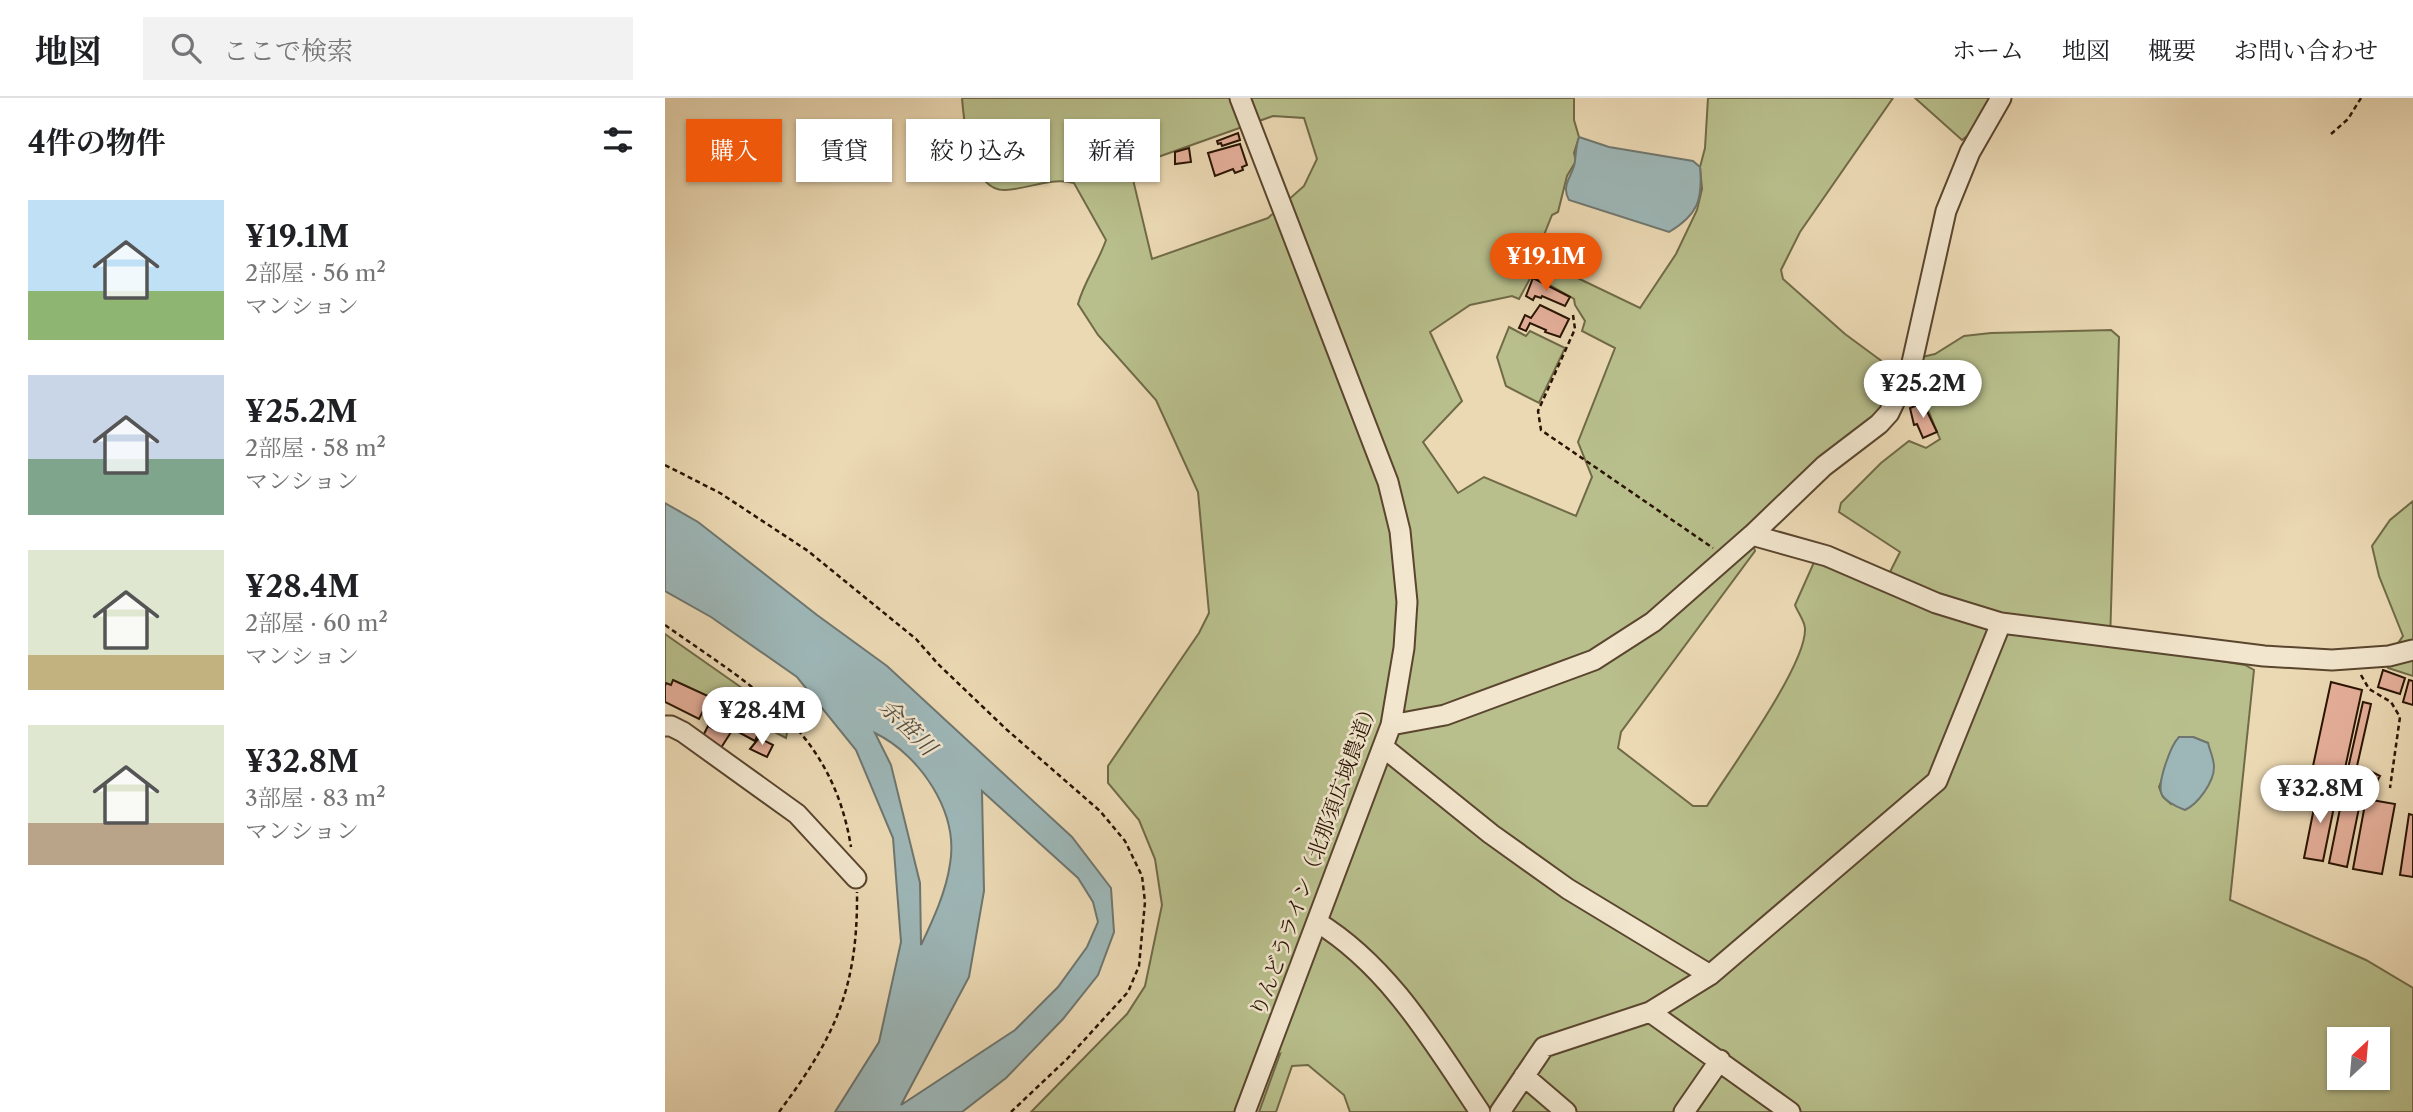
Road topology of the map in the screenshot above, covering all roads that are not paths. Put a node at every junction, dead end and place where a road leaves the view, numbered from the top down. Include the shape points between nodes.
1 (1240, 98) edge
2 (2001, 98) edge
3 (1752, 535) junction
4 (2001, 623) junction
5 (2413, 650) edge
6 (1391, 725) junction
7 (665, 726) edge
8 (1383, 747) junction
9 (856, 878) road end
10 (1317, 922) junction
11 (1710, 975) junction
12 (1650, 1012) junction
13 (1720, 1060) junction
14 (1524, 1076) junction
15 (1245, 1112) edge
16 (1480, 1112) edge
17 (1500, 1112) edge
18 (1566, 1112) edge
19 (1684, 1112) edge
20 (1790, 1112) edge

1 - 6 street, りんどうライン（北那須広域農道） via 1371,432 1400,531 1407,602
2 - 3 street via 1970,152 1946,211 1911,367 1889,413 1824,466
3 - 4 street via 1827,556 1936,603
3 - 6 street via 1653,622 1594,660 1445,715
4 - 5 street via 2264,656 2332,660
4 - 11 street via 1937,781
6 - 8 street, りんどうライン（北那須広域農道）
7 - 9 street via 683,732 797,814
8 - 10 street, りんどうライン（北那須広域農道）
8 - 11 street via 1568,889
10 - 15 street, りんどうライン（北那須広域農道）
10 - 16 street via 1366,959 1416,1016
11 - 12 street
12 - 13 street
12 - 14 street via 1544,1047
13 - 19 street
13 - 20 street
14 - 17 street
14 - 18 street

